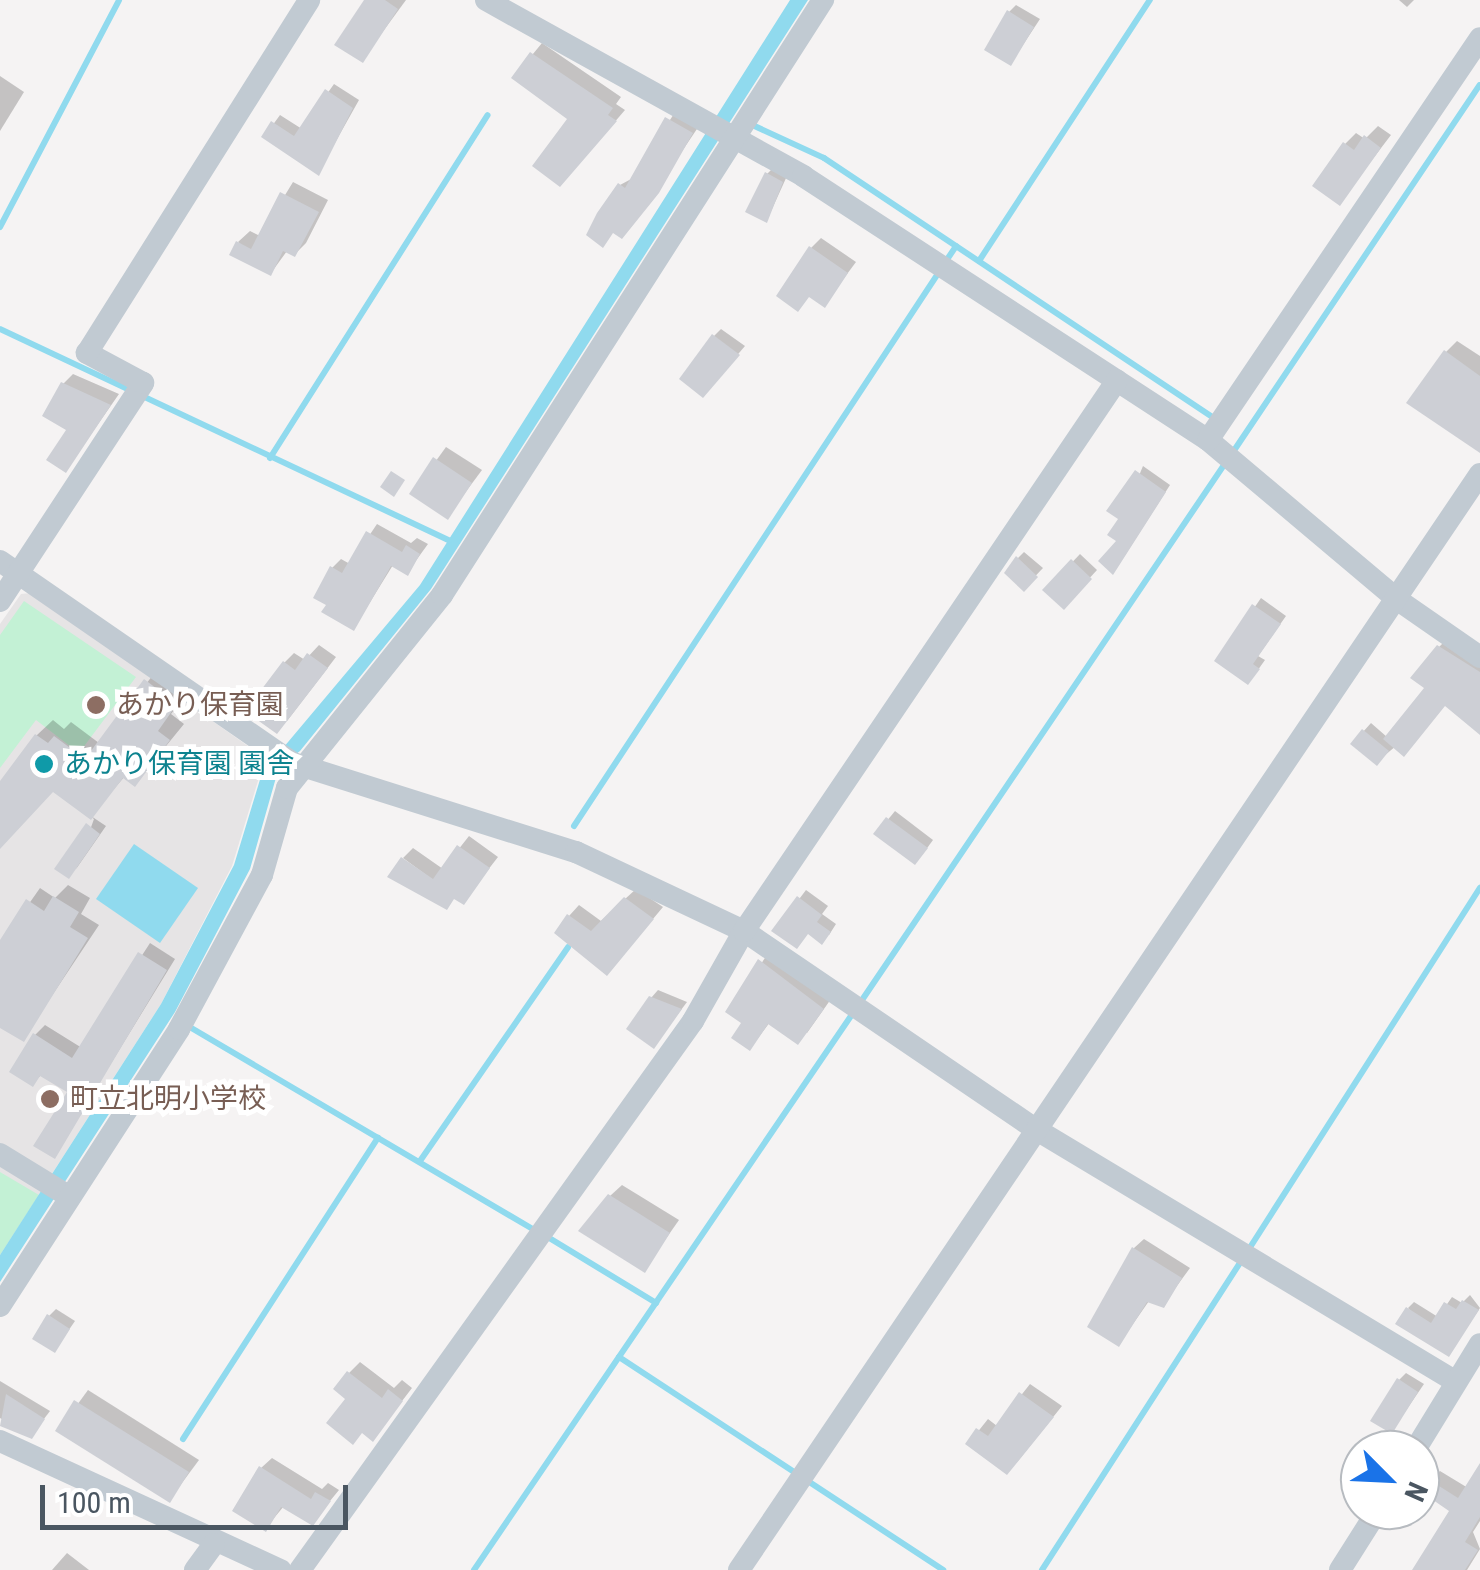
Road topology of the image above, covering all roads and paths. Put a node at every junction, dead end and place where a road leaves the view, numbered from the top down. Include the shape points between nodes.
1 (308, 0) edge
2 (486, 0) edge
3 (823, 0) edge
4 (522, 9) edge
5 (1480, 38) edge
6 (732, 131) junction
7 (1117, 380) junction
8 (1222, 439) junction
9 (1480, 474) edge
10 (10, 567) edge
11 (1398, 600) junction
12 (0, 601) edge
13 (1480, 657) edge
14 (289, 760) junction
15 (744, 931) junction
16 (1037, 1130) junction
17 (0, 1154) edge
18 (60, 1190) junction
19 (0, 1306) edge
20 (1480, 1344) edge
21 (1456, 1382) junction
22 (1426, 1430) edge
23 (0, 1441) edge
24 (1365, 1530) edge
25 (214, 1544) junction
26 (196, 1570) edge
27 (281, 1570) edge
28 (300, 1570) edge
29 (739, 1570) edge
30 (1340, 1570) edge

1 - 10 street via 88,353 142,383 135,399
2 - 4 street
3 - 6 street
4 - 6 street
5 - 8 street
6 - 7 street
6 - 14 street via 442,595
7 - 8 street
7 - 15 street
8 - 11 street
9 - 11 street
10 - 12 street
10 - 14 street
11 - 13 street
11 - 16 street
14 - 15 street via 576,852
14 - 18 street via 288,788 262,875 182,1022
15 - 16 street
15 - 28 street via 693,1021
16 - 21 street
16 - 29 street
17 - 18 street
18 - 19 street
20 - 21 street
21 - 22 street
23 - 25 street
24 - 30 street
25 - 26 street
25 - 27 street

